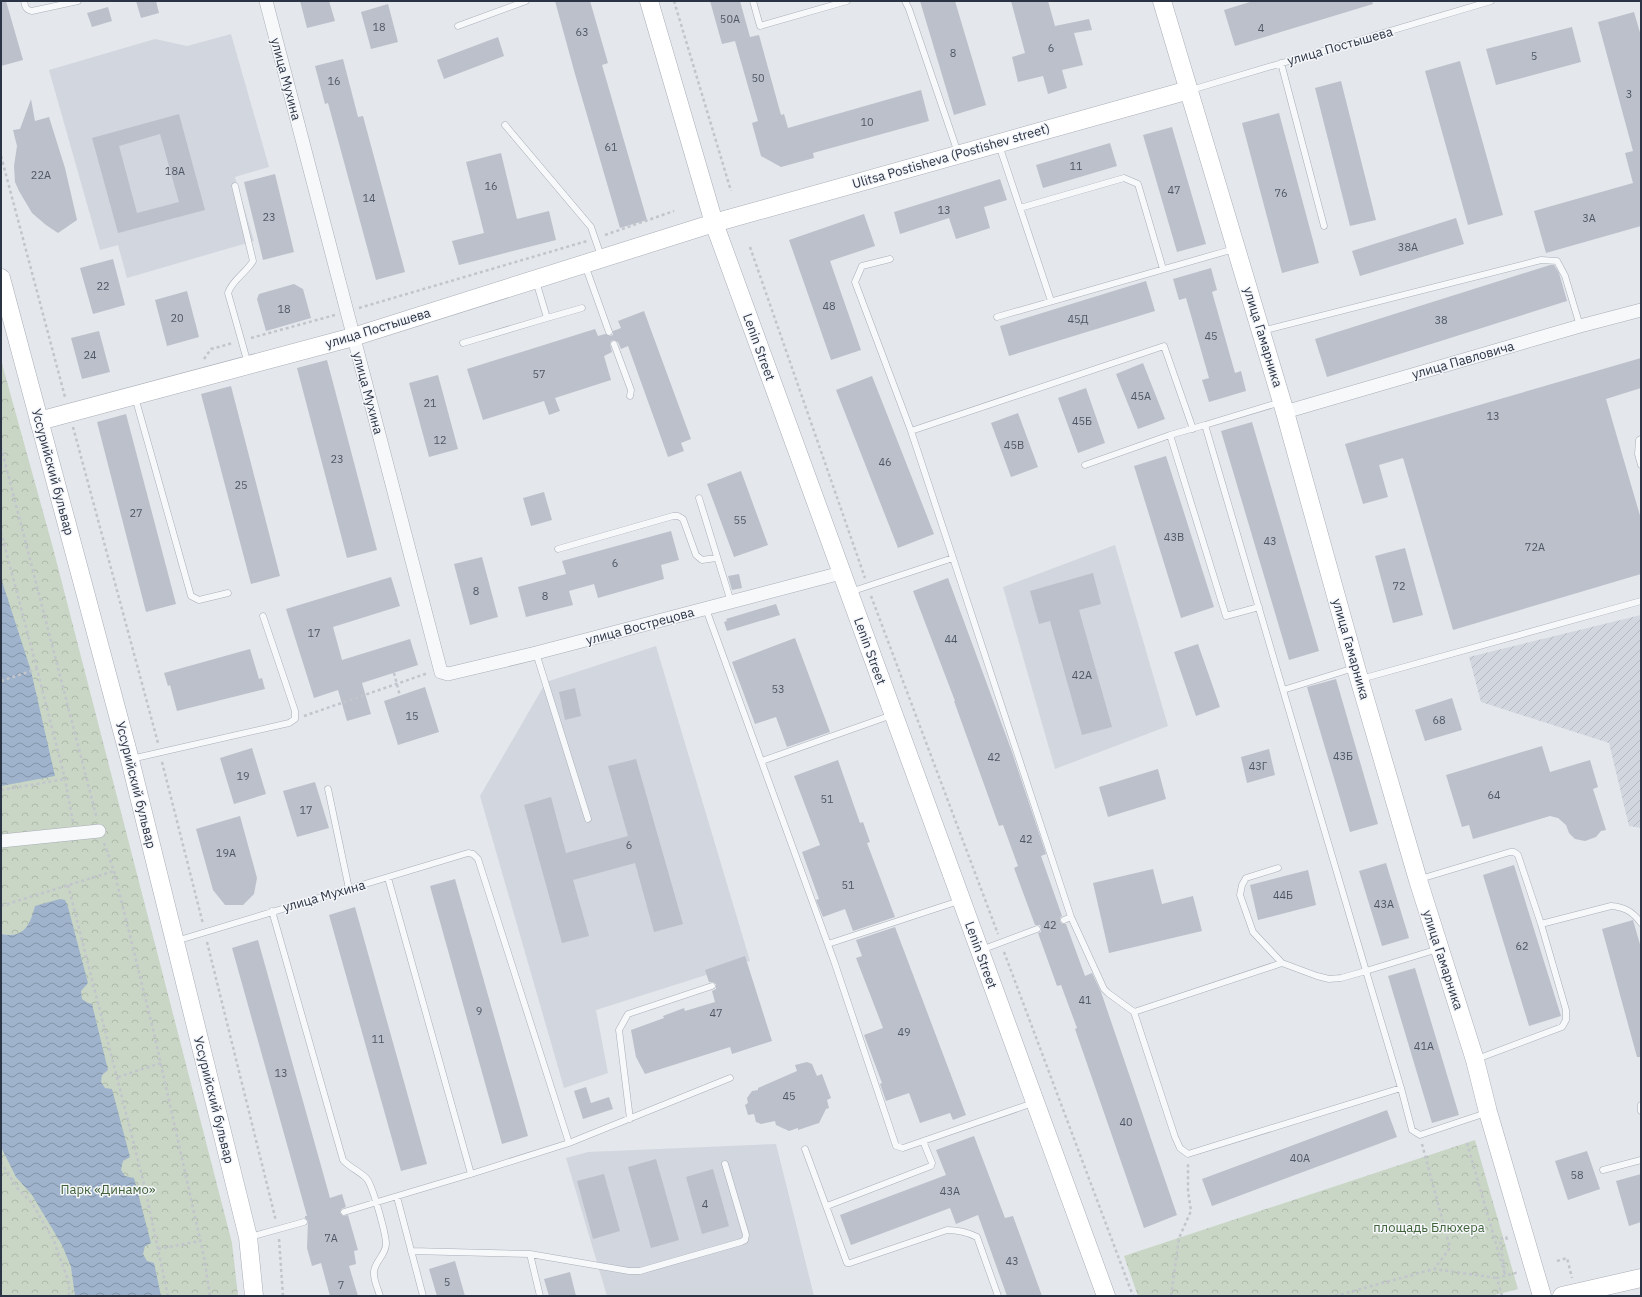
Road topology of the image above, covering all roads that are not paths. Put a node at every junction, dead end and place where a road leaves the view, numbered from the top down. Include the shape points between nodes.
1 (24, 1) edge
2 (74, 1) edge
3 (266, 1) edge
4 (526, 1) edge
5 (649, 1) edge
6 (753, 1) edge
7 (847, 1) edge
8 (904, 1) edge
9 (1162, 1) edge
10 (1491, 1) edge
11 (458, 26) dead end
12 (1281, 63) junction
13 (1189, 90) junction
14 (505, 125) dead end
15 (998, 143) junction
16 (958, 154) junction
17 (235, 186) dead end
18 (1020, 208) junction
19 (714, 222) junction
20 (1324, 226) dead end
21 (1236, 248) junction
22 (602, 258) junction
23 (890, 259) dead end
24 (584, 264) junction
25 (1164, 269) junction
26 (1, 278) edge
27 (535, 279) junction
28 (1051, 300) junction
29 (582, 308) dead end
30 (1641, 310) edge
31 (997, 317) dead end
32 (547, 318) junction
33 (1580, 326) junction
34 (1261, 331) junction
35 (609, 332) dead end
36 (353, 337) junction
37 (463, 343) dead end
38 (614, 344) dead end
39 (248, 365) junction
40 (134, 396) junction
41 (630, 396) dead end
42 (1283, 407) junction
43 (39, 421) junction
44 (1205, 425) junction
45 (1193, 429) junction
46 (911, 431) junction
47 (1170, 435) junction
48 (1641, 438) edge
49 (1086, 465) dead end
50 (1641, 465) edge
51 (699, 498) dead end
52 (558, 549) dead end
53 (716, 558) junction
54 (953, 558) junction
55 (841, 573) junction
56 (228, 593) dead end
57 (849, 593) junction
58 (1641, 601) edge
59 (731, 602) junction
60 (1259, 607) junction
61 (706, 609) junction
62 (262, 616) dead end
63 (536, 653) junction
64 (440, 668) joint
65 (1358, 673) junction
66 (1283, 690) junction
67 (892, 715) junction
68 (130, 760) junction
69 (762, 761) junction
70 (328, 789) dead end
71 (588, 819) dead end
72 (100, 831) road end
73 (1, 841) edge
74 (1278, 868) dead end
75 (388, 878) junction
76 (1418, 880) junction
77 (349, 889) junction
78 (960, 900) junction
79 (272, 911) junction
80 (1071, 917) junction
81 (1064, 920) dead end
82 (1641, 923) edge
83 (1541, 924) junction
84 (1037, 929) dead end
85 (175, 942) junction
86 (828, 944) junction
87 (1438, 948) junction
88 (980, 950) junction
89 (1282, 964) junction
90 (1366, 971) junction
91 (712, 986) dead end
92 (1134, 1012) junction
93 (1475, 1060) junction
94 (730, 1078) dead end
95 (1401, 1088) junction
96 (1034, 1102) junction
97 (1641, 1105) edge
98 (1641, 1111) edge
99 (1488, 1112) junction
100 (630, 1119) junction
101 (923, 1141) junction
102 (569, 1143) junction
103 (805, 1150) dead end
104 (1641, 1160) edge
105 (725, 1164) dead end
106 (1603, 1170) dead end
107 (471, 1174) junction
108 (397, 1197) junction
109 (376, 1203) junction
110 (827, 1206) junction
111 (344, 1212) dead end
112 (304, 1222) dead end
113 (248, 1237) junction
114 (411, 1251) junction
115 (530, 1254) junction
116 (1641, 1278) edge
117 (254, 1296) edge
118 (380, 1296) edge
119 (423, 1296) edge
120 (540, 1296) edge
121 (998, 1296) edge
122 (1106, 1296) edge
123 (1542, 1296) edge
124 (1562, 1296) edge

1 - 2 lane via 25,7 32,11
3 - 36 street, улица Мухина
4 - 11 lane
5 - 19 street, Lenin Street
6 - 7 lane via 760,26
8 - 16 lane via 909,9
9 - 13 street, улица Гамарника
10 - 12 lane, улица Постышева
12 - 13 lane, улица Постышева
12 - 20 lane
13 - 15 street, Ulitsa Postisheva (Postishev street)
13 - 21 street, улица Гамарника
14 - 22 lane via 591,227
15 - 16 street, Ulitsa Postisheva (Postishev street)
15 - 18 lane
16 - 19 street, Ulitsa Postisheva (Postishev street)
17 - 39 lane via 253,261 230,286 228,294
18 - 25 lane via 1124,178 1138,184
18 - 28 lane
19 - 22 street, улица Постышева
19 - 55 street, Lenin Street
21 - 25 lane
21 - 34 street, улица Гамарника
22 - 24 street, улица Постышева
23 - 46 lane via 862,266 855,282
24 - 27 street, улица Постышева
24 - 35 lane
25 - 28 lane
26 - 43 street, Уссурийский бульвар
27 - 32 lane
27 - 36 street, улица Постышева
28 - 31 lane
29 - 32 lane
30 - 33 street, улица Павловича
32 - 37 lane
33 - 34 lane via 1566,276 1557,261 1541,260
33 - 42 street, улица Павловича
34 - 42 street, улица Гамарника
36 - 39 street, улица Постышева
36 - 64 street, улица Мухина
38 - 41 lane via 631,390
39 - 40 street, улица Постышева
40 - 43 street, улица Постышева via 71,404
40 - 56 lane via 191,596 199,600
42 - 44 lane
42 - 65 street, улица Гамарника
43 - 68 street, Уссурийский бульвар
44 - 45 lane
44 - 60 lane
45 - 46 lane via 1164,346
45 - 47 lane
46 - 54 lane
47 - 49 lane
47 - 60 lane via 1226,616
48 - 50 lane via 1638,454
51 - 53 lane
52 - 53 lane via 678,516 683,519 696,555 702,560
53 - 59 lane
54 - 57 lane
54 - 80 lane
55 - 57 street, Lenin Street
55 - 59 street, улица Вострецова
57 - 67 street, Lenin Street
58 - 65 lane
59 - 61 street, улица Вострецова
60 - 66 lane
61 - 63 street, улица Вострецова
61 - 69 lane
62 - 68 lane via 295,711 295,719 289,723
63 - 64 street, улица Вострецова via 448,674
63 - 71 lane
65 - 66 lane
65 - 76 street, улица Гамарника
66 - 90 lane
67 - 69 lane
67 - 78 street, Lenin Street
68 - 85 street, Уссурийский бульвар
69 - 86 lane
70 - 77 lane
72 - 73 street
74 - 89 lane via 1246,878 1240,895 1254,932
75 - 77 lane, улица Мухина
75 - 102 lane, улица Мухина via 468,853 478,859
75 - 107 lane
76 - 83 lane via 1514,852 1518,855
76 - 87 street, улица Гамарника
77 - 79 lane, улица Мухина
78 - 86 lane
78 - 88 street, Lenin Street
79 - 85 lane, улица Мухина
79 - 109 lane via 343,1160 366,1178
80 - 81 lane
80 - 92 lane via 1104,989
82 - 83 lane via 1630,910 1611,906
83 - 93 lane via 1566,1010 1566,1020 1562,1027
84 - 88 lane
85 - 113 street, Уссурийский бульвар
86 - 101 lane via 896,1146 903,1148
87 - 90 lane
87 - 93 street, улица Гамарника
88 - 96 street, Lenin Street
89 - 90 lane via 1329,979
89 - 92 lane
90 - 95 lane
91 - 100 lane via 628,1014 619,1030
92 - 95 lane via 1175,1137 1180,1148 1188,1154
93 - 99 street, улица Гамарника
94 - 100 lane
95 - 99 lane via 1412,1130 1420,1135
96 - 101 lane
96 - 122 street, Lenin Street
97 - 98 lane
99 - 123 street, улица Гамарника
100 - 102 lane
101 - 110 lane via 931,1166
102 - 107 lane
103 - 110 lane
104 - 106 lane
105 - 115 lane via 746,1235 745,1240 741,1242 629,1272
107 - 108 lane
108 - 109 lane
108 - 114 lane
109 - 111 lane
109 - 118 lane via 386,1245 373,1273
110 - 121 lane via 848,1264 947,1230 958,1230 977,1237
112 - 113 lane
113 - 117 street, Уссурийский бульвар
114 - 115 lane
114 - 119 lane
115 - 120 lane
116 - 124 street

